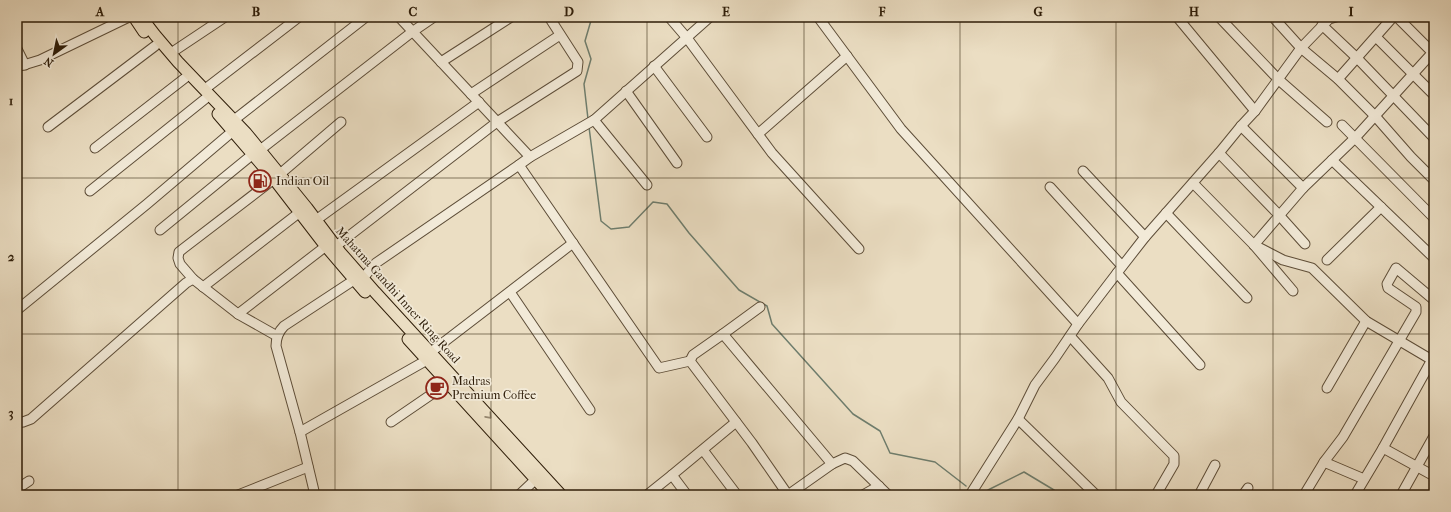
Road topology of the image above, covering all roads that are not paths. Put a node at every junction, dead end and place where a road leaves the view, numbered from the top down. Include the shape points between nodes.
1 (129, 17) edge
2 (134, 17) edge
3 (143, 17) edge
4 (225, 17) edge
5 (299, 17) edge
6 (366, 17) edge
7 (399, 17) edge
8 (434, 17) edge
9 (511, 17) edge
10 (549, 17) edge
11 (669, 17) edge
12 (710, 17) edge
13 (818, 17) edge
14 (1177, 17) edge
15 (1219, 17) edge
16 (1273, 17) edge
17 (1394, 17) edge
18 (1397, 17) edge
19 (1331, 18) edge
20 (1322, 25) junction
21 (412, 32) junction
22 (560, 35) junction
23 (1376, 37) junction
24 (687, 38) junction
25 (155, 46) junction
26 (1301, 48) junction
27 (17, 49) edge
28 (171, 53) junction
29 (1433, 53) edge
30 (847, 56) junction
31 (1357, 58) junction
32 (441, 62) junction
33 (21, 66) edge
34 (654, 66) junction
35 (1414, 74) junction
36 (185, 78) junction
37 (1338, 79) junction
38 (1279, 80) junction
39 (626, 92) junction
40 (205, 94) junction
41 (471, 94) junction
42 (1434, 95) edge
43 (1394, 96) junction
44 (479, 102) junction
45 (1255, 111) junction
46 (1375, 116) junction
47 (341, 122) dead end
48 (497, 122) junction
49 (1327, 122) dead end
50 (590, 123) junction
51 (234, 125) junction
52 (1342, 125) dead end
53 (1241, 126) junction
54 (48, 127) dead end
55 (758, 134) junction
56 (707, 137) dead end
57 (1355, 138) junction
58 (1434, 138) edge
59 (96, 148) dead end
60 (257, 152) junction
61 (1220, 153) junction
62 (530, 157) junction
63 (1332, 160) junction
64 (677, 163) dead end
65 (518, 165) junction
66 (1083, 171) dead end
67 (277, 177) junction
68 (1434, 180) edge
69 (1193, 183) junction
70 (647, 185) dead end
71 (1050, 187) dead end
72 (1303, 188) junction
73 (90, 191) dead end
74 (1381, 207) junction
75 (300, 212) junction
76 (1166, 213) junction
77 (1279, 215) junction
78 (1434, 218) edge
79 (316, 220) junction
80 (160, 230) dead end
81 (1145, 237) junction
82 (574, 243) junction
83 (1305, 244) dead end
84 (1254, 245) junction
85 (331, 246) junction
86 (859, 249) dead end
87 (1434, 258) edge
88 (1327, 260) dead end
89 (1119, 269) junction
90 (193, 279) junction
91 (358, 279) junction
92 (203, 287) junction
93 (1293, 291) dead end
94 (510, 292) junction
95 (1247, 298) dead end
96 (1434, 300) edge
97 (760, 306) dead end
98 (17, 310) edge
99 (238, 314) junction
100 (1366, 321) junction
101 (1078, 324) junction
102 (723, 334) junction
103 (277, 336) junction
104 (1070, 336) junction
105 (1400, 341) junction
106 (429, 356) junction
107 (1433, 358) edge
108 (690, 361) junction
109 (1200, 365) dead end
110 (448, 383) junction
111 (1327, 388) dead end
112 (590, 410) dead end
113 (1018, 419) junction
114 (17, 422) edge
115 (391, 422) dead end
116 (736, 422) junction
117 (300, 432) junction
118 (1434, 436) edge
119 (1383, 448) junction
120 (703, 450) junction
121 (1324, 462) junction
122 (832, 464) junction
123 (1215, 465) dead end
124 (1416, 466) junction
125 (308, 468) junction
126 (672, 476) junction
127 (1434, 476) edge
128 (536, 479) junction
129 (1364, 479) junction
130 (29, 481) dead end
131 (879, 486) junction
132 (17, 489) edge
133 (238, 495) edge
134 (315, 495) edge
135 (519, 495) edge
136 (550, 495) edge
137 (561, 495) edge
138 (646, 495) edge
139 (687, 495) edge
140 (737, 495) edge
141 (788, 495) edge
142 (863, 495) edge
143 (888, 495) edge
144 (970, 495) edge
145 (1096, 495) edge
146 (1156, 495) edge
147 (1199, 495) edge
148 (1304, 495) edge
149 (1355, 495) edge
150 (1401, 495) edge

1 - 33 street via 40,60
2 - 25 main road, Mahatma Gandhi Inner Ring Road
3 - 28 main road, Mahatma Gandhi Inner Ring Road
4 - 28 street
5 - 40 street
6 - 51 street
7 - 21 street
8 - 21 street
9 - 32 street
10 - 22 street
11 - 24 street
12 - 24 street
13 - 30 street
14 - 45 street
15 - 38 street
16 - 26 street
17 - 23 street
18 - 29 street
19 - 20 street
20 - 26 street
20 - 31 street
21 - 32 street
21 - 60 street
22 - 41 street
22 - 48 street via 578,62 578,71
23 - 31 street
23 - 35 street
24 - 34 street
24 - 55 street
25 - 36 main road, Mahatma Gandhi Inner Ring Road
25 - 54 street
26 - 37 street
26 - 38 street
27 - 33 street
28 - 40 main road, Mahatma Gandhi Inner Ring Road
29 - 35 street
30 - 55 street
30 - 101 street via 901,129
31 - 37 street
31 - 43 street
32 - 41 street
34 - 39 street
34 - 56 street
35 - 42 street
35 - 43 street
36 - 40 main road, Mahatma Gandhi Inner Ring Road
36 - 59 street
37 - 46 street
38 - 45 street
38 - 49 street
39 - 50 street
39 - 64 street
40 - 51 main road, Mahatma Gandhi Inner Ring Road
40 - 73 street
41 - 44 street
43 - 46 street
43 - 58 street
44 - 48 street
44 - 79 street
45 - 53 street
46 - 57 street
46 - 68 street
47 - 67 street
48 - 62 street
48 - 85 street
50 - 62 street
50 - 70 street
51 - 60 main road, Mahatma Gandhi Inner Ring Road
51 - 98 street via 147,204
52 - 57 street
53 - 61 street
53 - 72 street
55 - 86 street via 772,153
57 - 63 street
57 - 78 street
60 - 67 main road, Mahatma Gandhi Inner Ring Road
60 - 80 street
61 - 69 street
61 - 77 street
62 - 65 street
63 - 72 street
63 - 74 street
65 - 82 street
65 - 91 street via 376,263
66 - 81 street
67 - 75 main road, Mahatma Gandhi Inner Ring Road
67 - 79 main road, Mahatma Gandhi Inner Ring Road
67 - 90 street via 179,252 180,264
69 - 76 street
69 - 84 street
71 - 89 street
72 - 77 street
74 - 87 street
74 - 88 street
75 - 85 main road, Mahatma Gandhi Inner Ring Road
75 - 92 street
76 - 81 street
76 - 95 street
77 - 83 street
77 - 84 street
79 - 85 main road, Mahatma Gandhi Inner Ring Road
81 - 89 street
82 - 94 street
82 - 108 street via 659,368
84 - 93 street
84 - 100 street via 1283,260 1312,268
85 - 91 main road, Mahatma Gandhi Inner Ring Road
85 - 99 street
89 - 101 street
89 - 109 street
90 - 92 street
90 - 114 street via 31,419
91 - 103 street via 284,326
91 - 106 main road, Mahatma Gandhi Inner Ring Road
92 - 99 street
94 - 106 street
94 - 112 street
96 - 105 street via 1396,268 1388,288 1416,307 1416,312
97 - 102 street
99 - 103 street
100 - 105 street
100 - 111 street
101 - 104 street
102 - 108 street via 693,355
102 - 122 street
103 - 117 street via 276,346
104 - 113 street via 1035,385
104 - 146 street via 1108,378 1122,402 1174,456 1174,464
105 - 107 street
105 - 121 street via 1343,437
106 - 110 main road, Mahatma Gandhi Inner Ring Road
106 - 117 street
106 -> 137 main road, Mahatma Gandhi Inner Ring Road
107 - 119 street
108 - 116 street
110 - 115 street
110 - 128 main road, Mahatma Gandhi Inner Ring Road
113 - 144 street
113 - 145 street
116 - 120 street
116 - 141 street
117 - 125 street
118 - 124 street
119 - 124 street
119 - 129 street
120 - 126 street
120 - 140 street
121 - 129 street
121 - 148 street
122 - 131 street via 848,458
122 - 141 street
123 - 147 street
124 - 127 street
124 - 150 street
125 - 133 street
125 - 134 street
126 - 138 street
126 - 139 street
128 - 135 street
128 - 136 main road, Mahatma Gandhi Inner Ring Road
129 - 149 street
130 - 132 street
131 - 142 street
131 - 143 street

